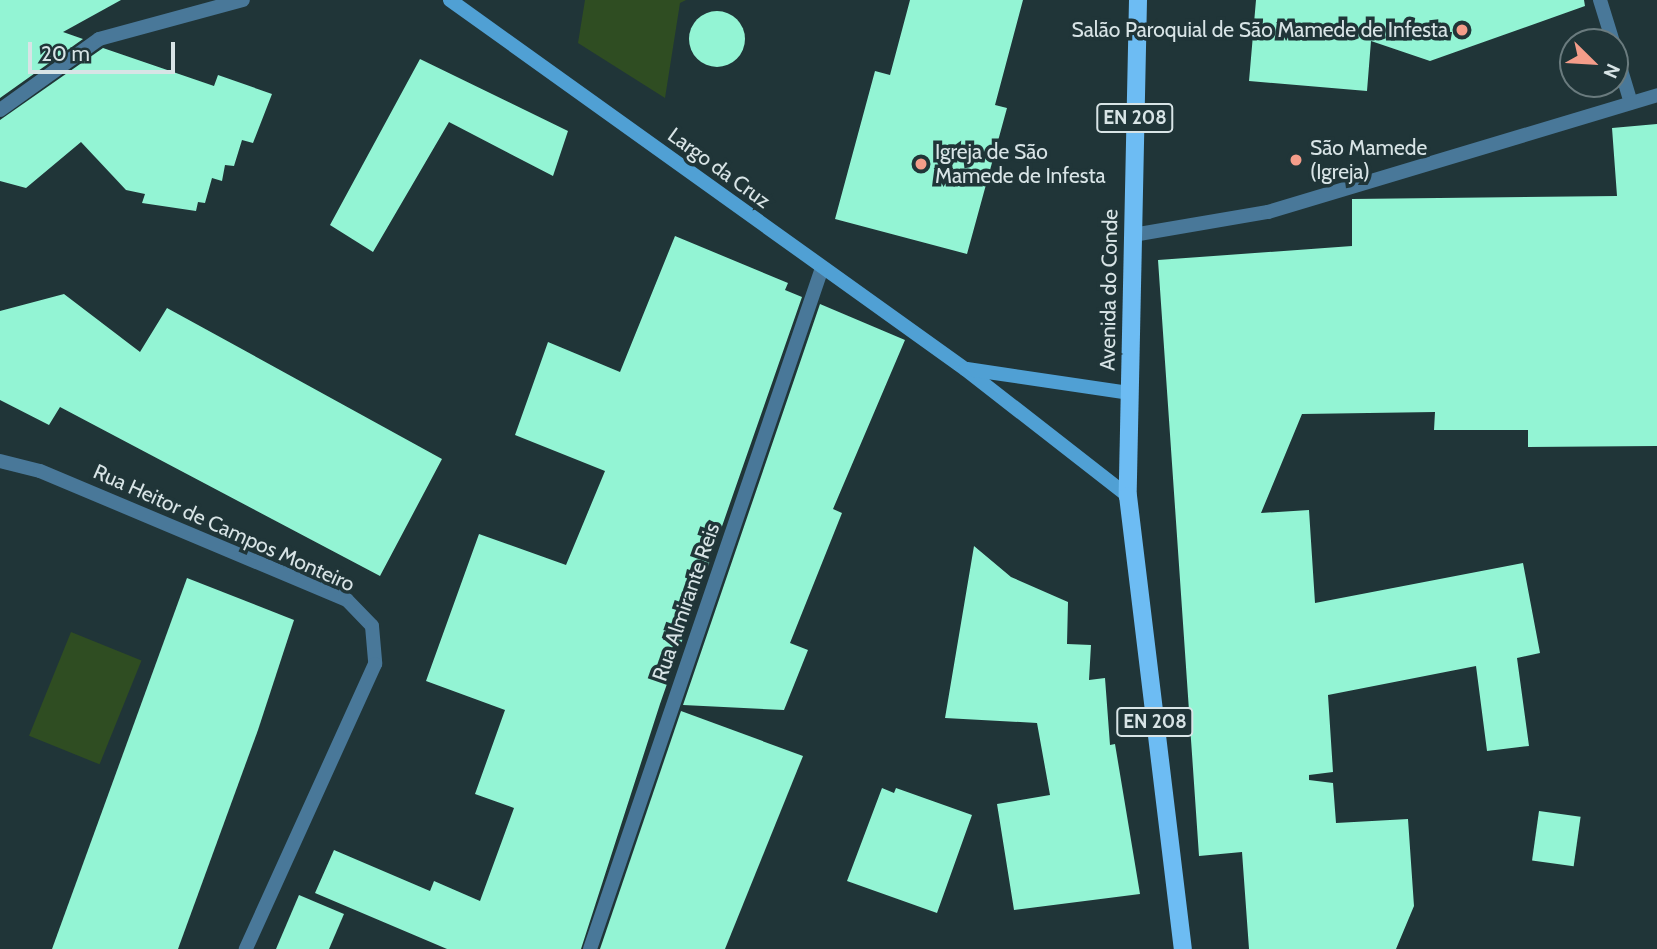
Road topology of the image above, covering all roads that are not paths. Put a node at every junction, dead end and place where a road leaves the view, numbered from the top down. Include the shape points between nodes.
1 (243, 0) edge
2 (450, 0) edge
3 (1138, 0) edge
4 (1600, 0) edge
5 (1609, 28) edge
6 (1657, 95) edge
7 (1629, 96) edge
8 (1631, 103) junction
9 (0, 110) edge
10 (1133, 235) junction
11 (822, 268) junction
12 (965, 369) junction
13 (1130, 393) junction
14 (0, 461) edge
15 (1128, 496) junction
16 (246, 949) edge
17 (590, 949) edge
18 (1183, 949) edge

1 - 9 street via 99,39
2 - 11 street, Largo da Cruz
3 - 10 main road, Avenida do Conde / EN 208
4 - 5 street
6 - 8 street
7 - 8 street
8 - 10 street via 1268,212
10 - 13 main road, Avenida do Conde / EN 208
11 - 12 street, Largo da Cruz
11 - 17 street, Rua Almirante Reis
12 - 13 street, Largo da Cruz
12 - 15 street, Largo da Cruz
13 - 15 main road, Avenida do Conde / EN 208
14 - 16 street, Rua Heitor de Campos Monteiro via 40,471 347,600 372,626 375,664
15 - 18 main road, EN 208

